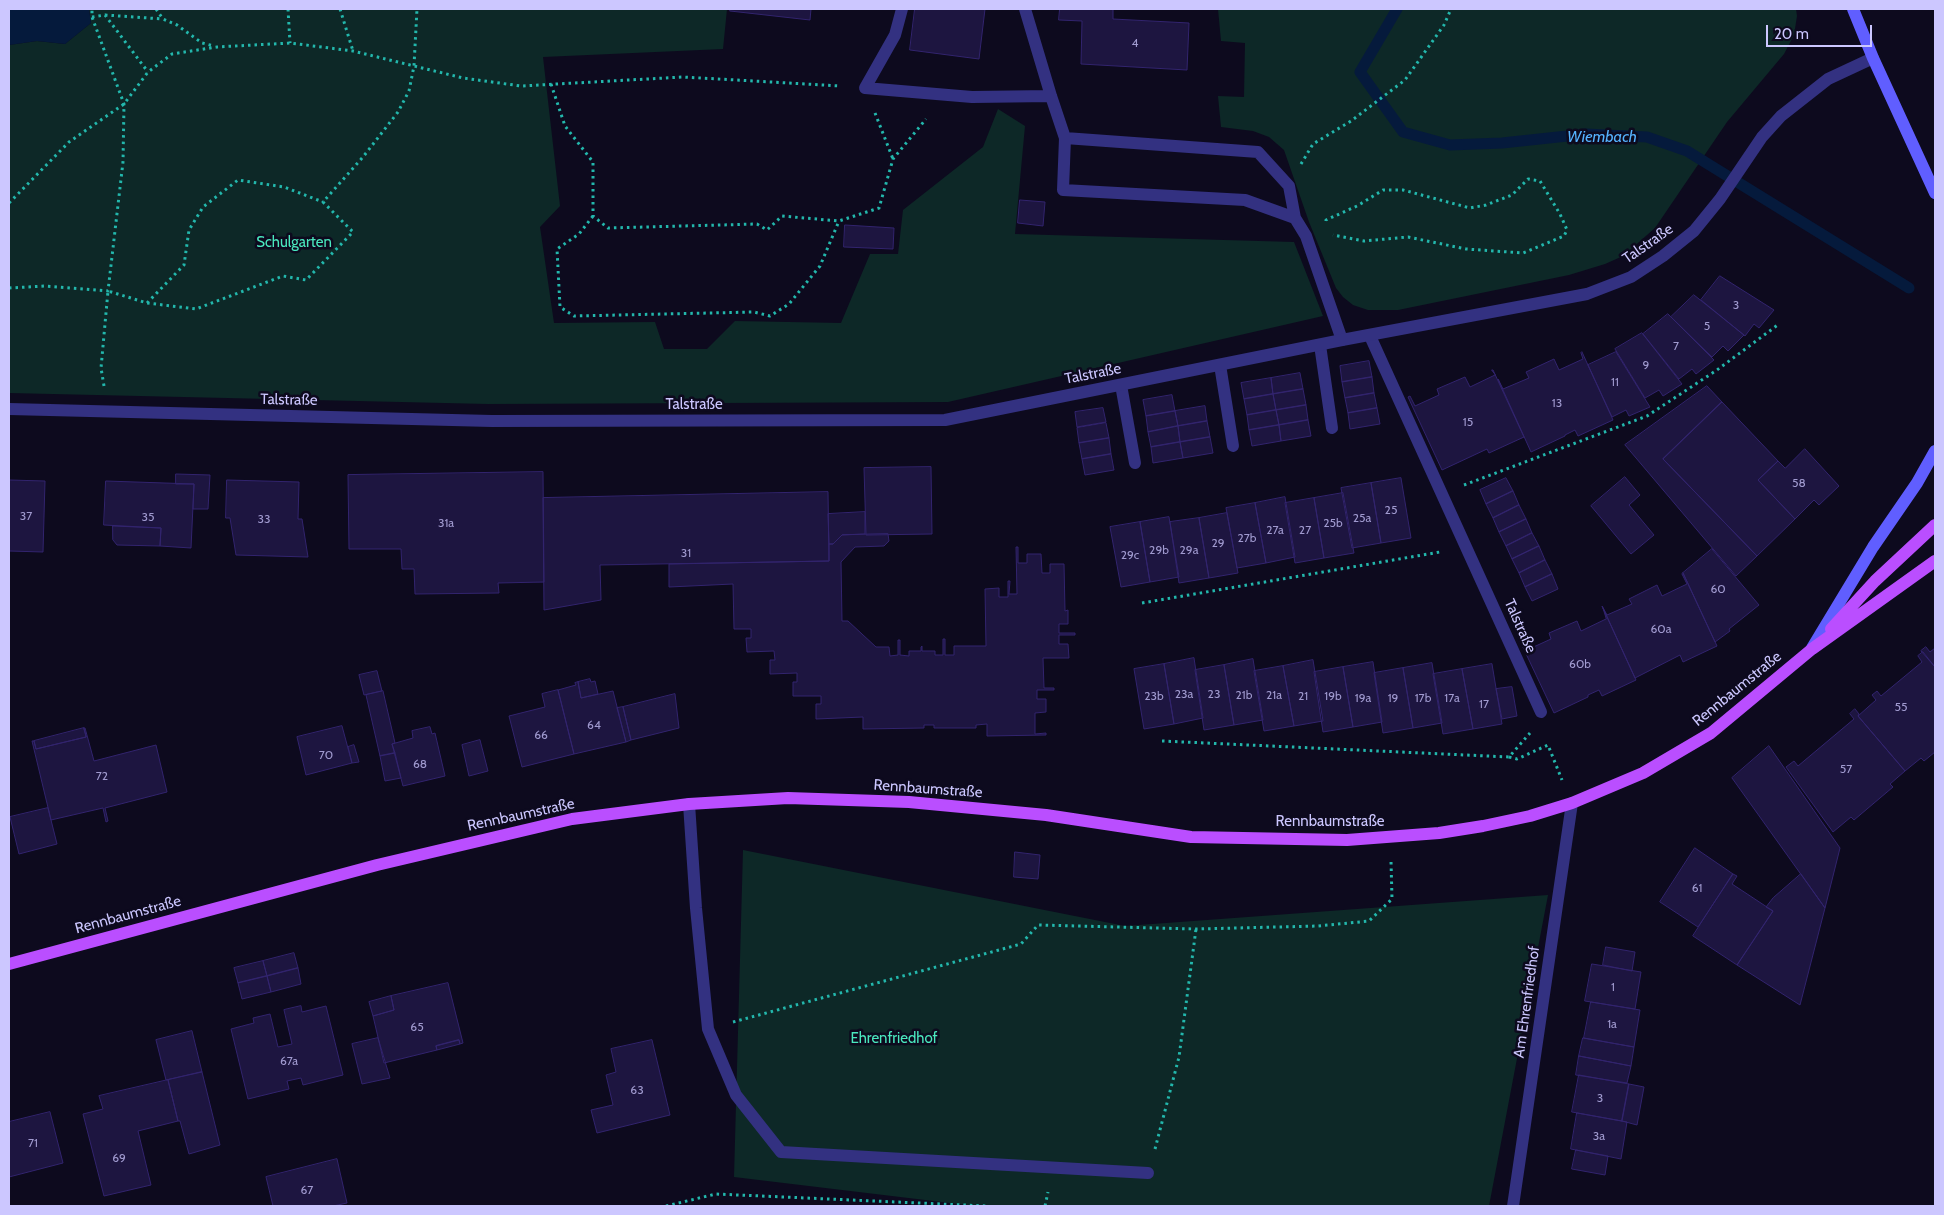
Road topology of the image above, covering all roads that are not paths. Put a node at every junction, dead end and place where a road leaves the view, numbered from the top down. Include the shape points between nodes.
1 (902, 9) edge
2 (1025, 9) edge
3 (1853, 9) edge
4 (1873, 58) junction
5 (1051, 96) junction
6 (1065, 138) junction
7 (1935, 193) edge
8 (1296, 218) junction
9 (1370, 336) junction
10 (1342, 340) junction
11 (1320, 345) junction
12 (1220, 365) junction
13 (1121, 385) junction
14 (9, 409) edge
15 (1332, 428) dead end
16 (1233, 446) dead end
17 (1935, 451) edge
18 (1135, 463) dead end
19 (1935, 525) edge
20 (1935, 561) edge
21 (1812, 649) junction
22 (1541, 712) dead end
23 (1572, 803) junction
24 (689, 804) junction
25 (9, 964) edge
26 (1148, 1173) road end
27 (1513, 1206) edge

1 - 5 street via 895,35 865,88 972,98
2 - 5 street
3 - 4 main road
4 - 7 main road
4 - 9 street, Talstraße via 1828,79 1781,116 1694,231 1631,277 1587,294
5 - 6 street
6 - 8 street via 1258,152 1288,186
6 - 8 street via 1063,190 1245,200
8 - 10 street via 1306,236
9 - 10 street, Talstraße
9 - 22 street, Talstraße
10 - 11 street, Talstraße
11 - 12 street, Talstraße
11 - 15 street
12 - 13 street, Talstraße
12 - 16 street
13 - 14 street, Talstraße via 945,420 492,421
13 - 18 street
17 - 21 main road
19 - 21 main road, Rennbaumstraße via 1875,580
20 - 21 main road, Rennbaumstraße
21 - 23 main road, Rennbaumstraße via 1710,734 1643,773
23 - 24 main road, Rennbaumstraße via 1483,826 1391,838 1347,840 1191,837 1046,815 909,802 788,798
23 - 27 street, Am Ehrenfriedhof
24 - 25 main road, Rennbaumstraße via 572,819 377,864
24 - 26 street via 708,1029 736,1094 781,1152

